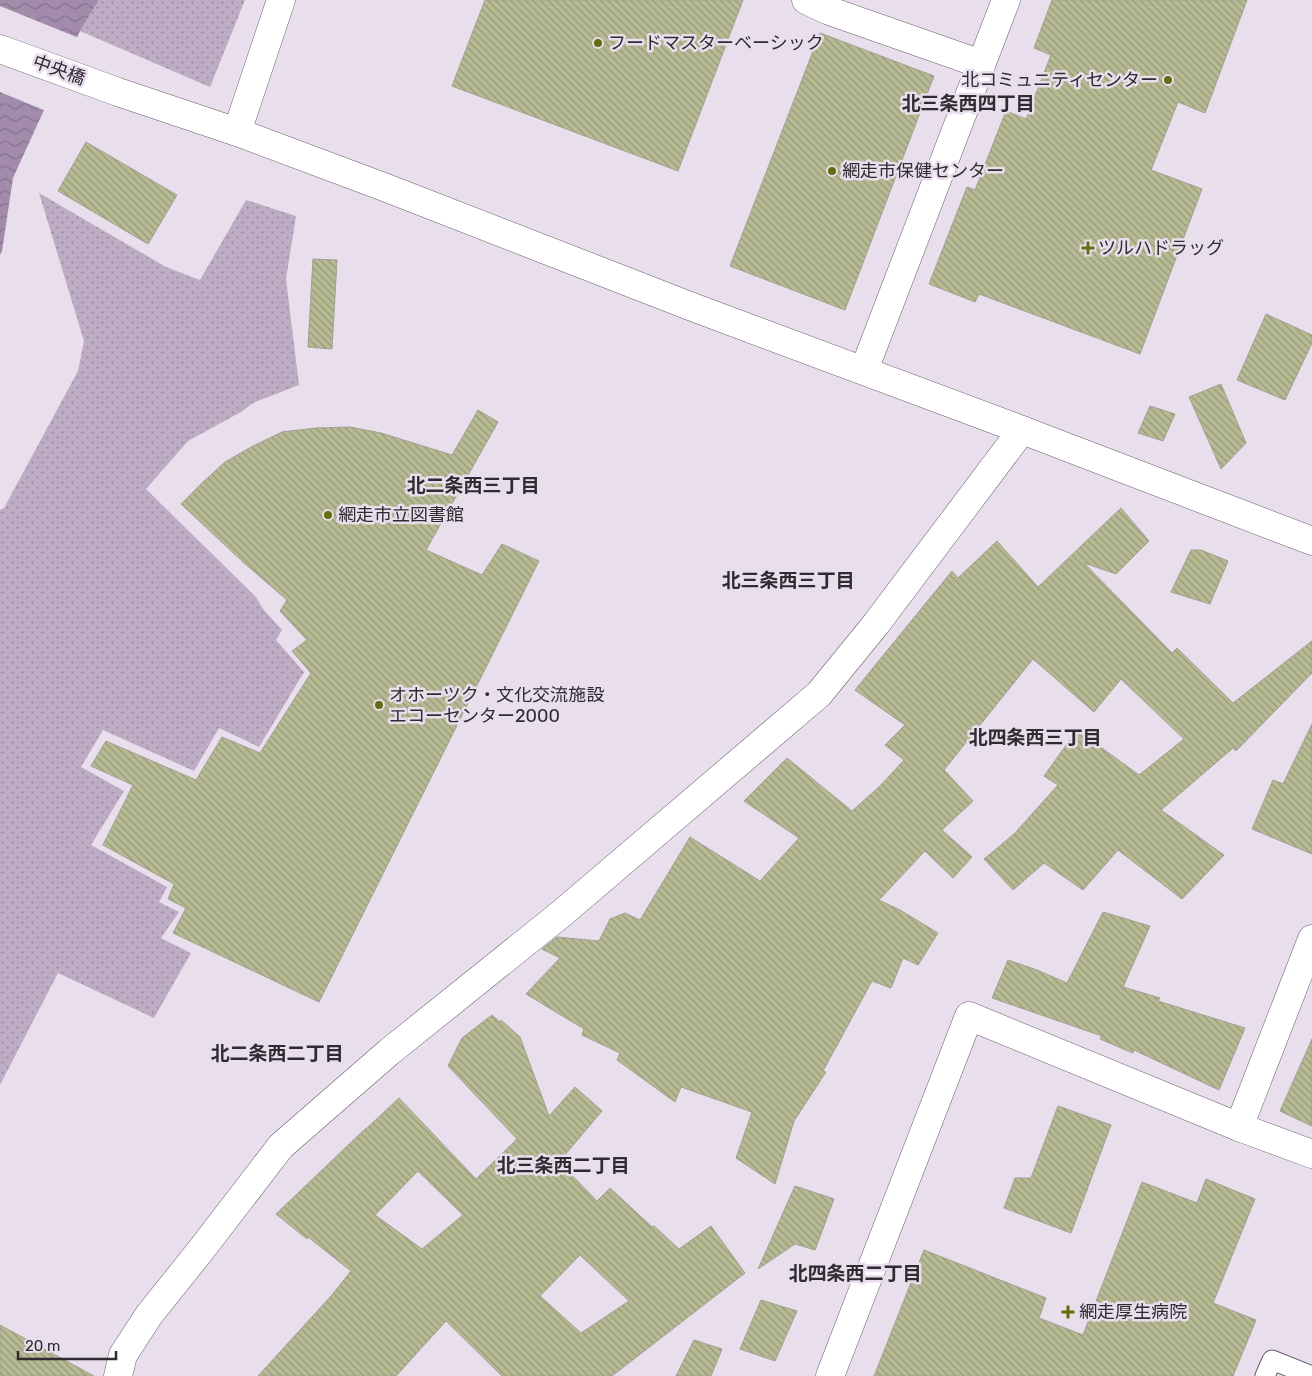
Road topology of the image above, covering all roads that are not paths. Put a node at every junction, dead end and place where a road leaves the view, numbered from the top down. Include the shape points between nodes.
1 (281, 0) edge
2 (806, 0) edge
3 (1006, 0) edge
4 (0, 49) edge
5 (981, 64) junction
6 (237, 132) junction
7 (864, 370) junction
8 (1022, 430) junction
9 (1312, 541) edge
10 (1312, 939) edge
11 (1239, 1127) junction
12 (1312, 1154) edge
13 (118, 1376) edge
14 (830, 1376) edge
15 (1265, 1376) edge
16 (1312, 1376) edge

1 - 6 street
2 - 5 street
3 - 5 street
4 - 6 street, 中央橋
5 - 7 street
6 - 7 street, 中央橋
7 - 8 street, 中央橋
8 - 9 street, 中央橋
8 - 13 street via 876,624 819,694 281,1146 149,1315 123,1355
10 - 11 street
11 - 12 street
11 - 14 street via 969,1016
15 - 16 lane via 1272,1360

